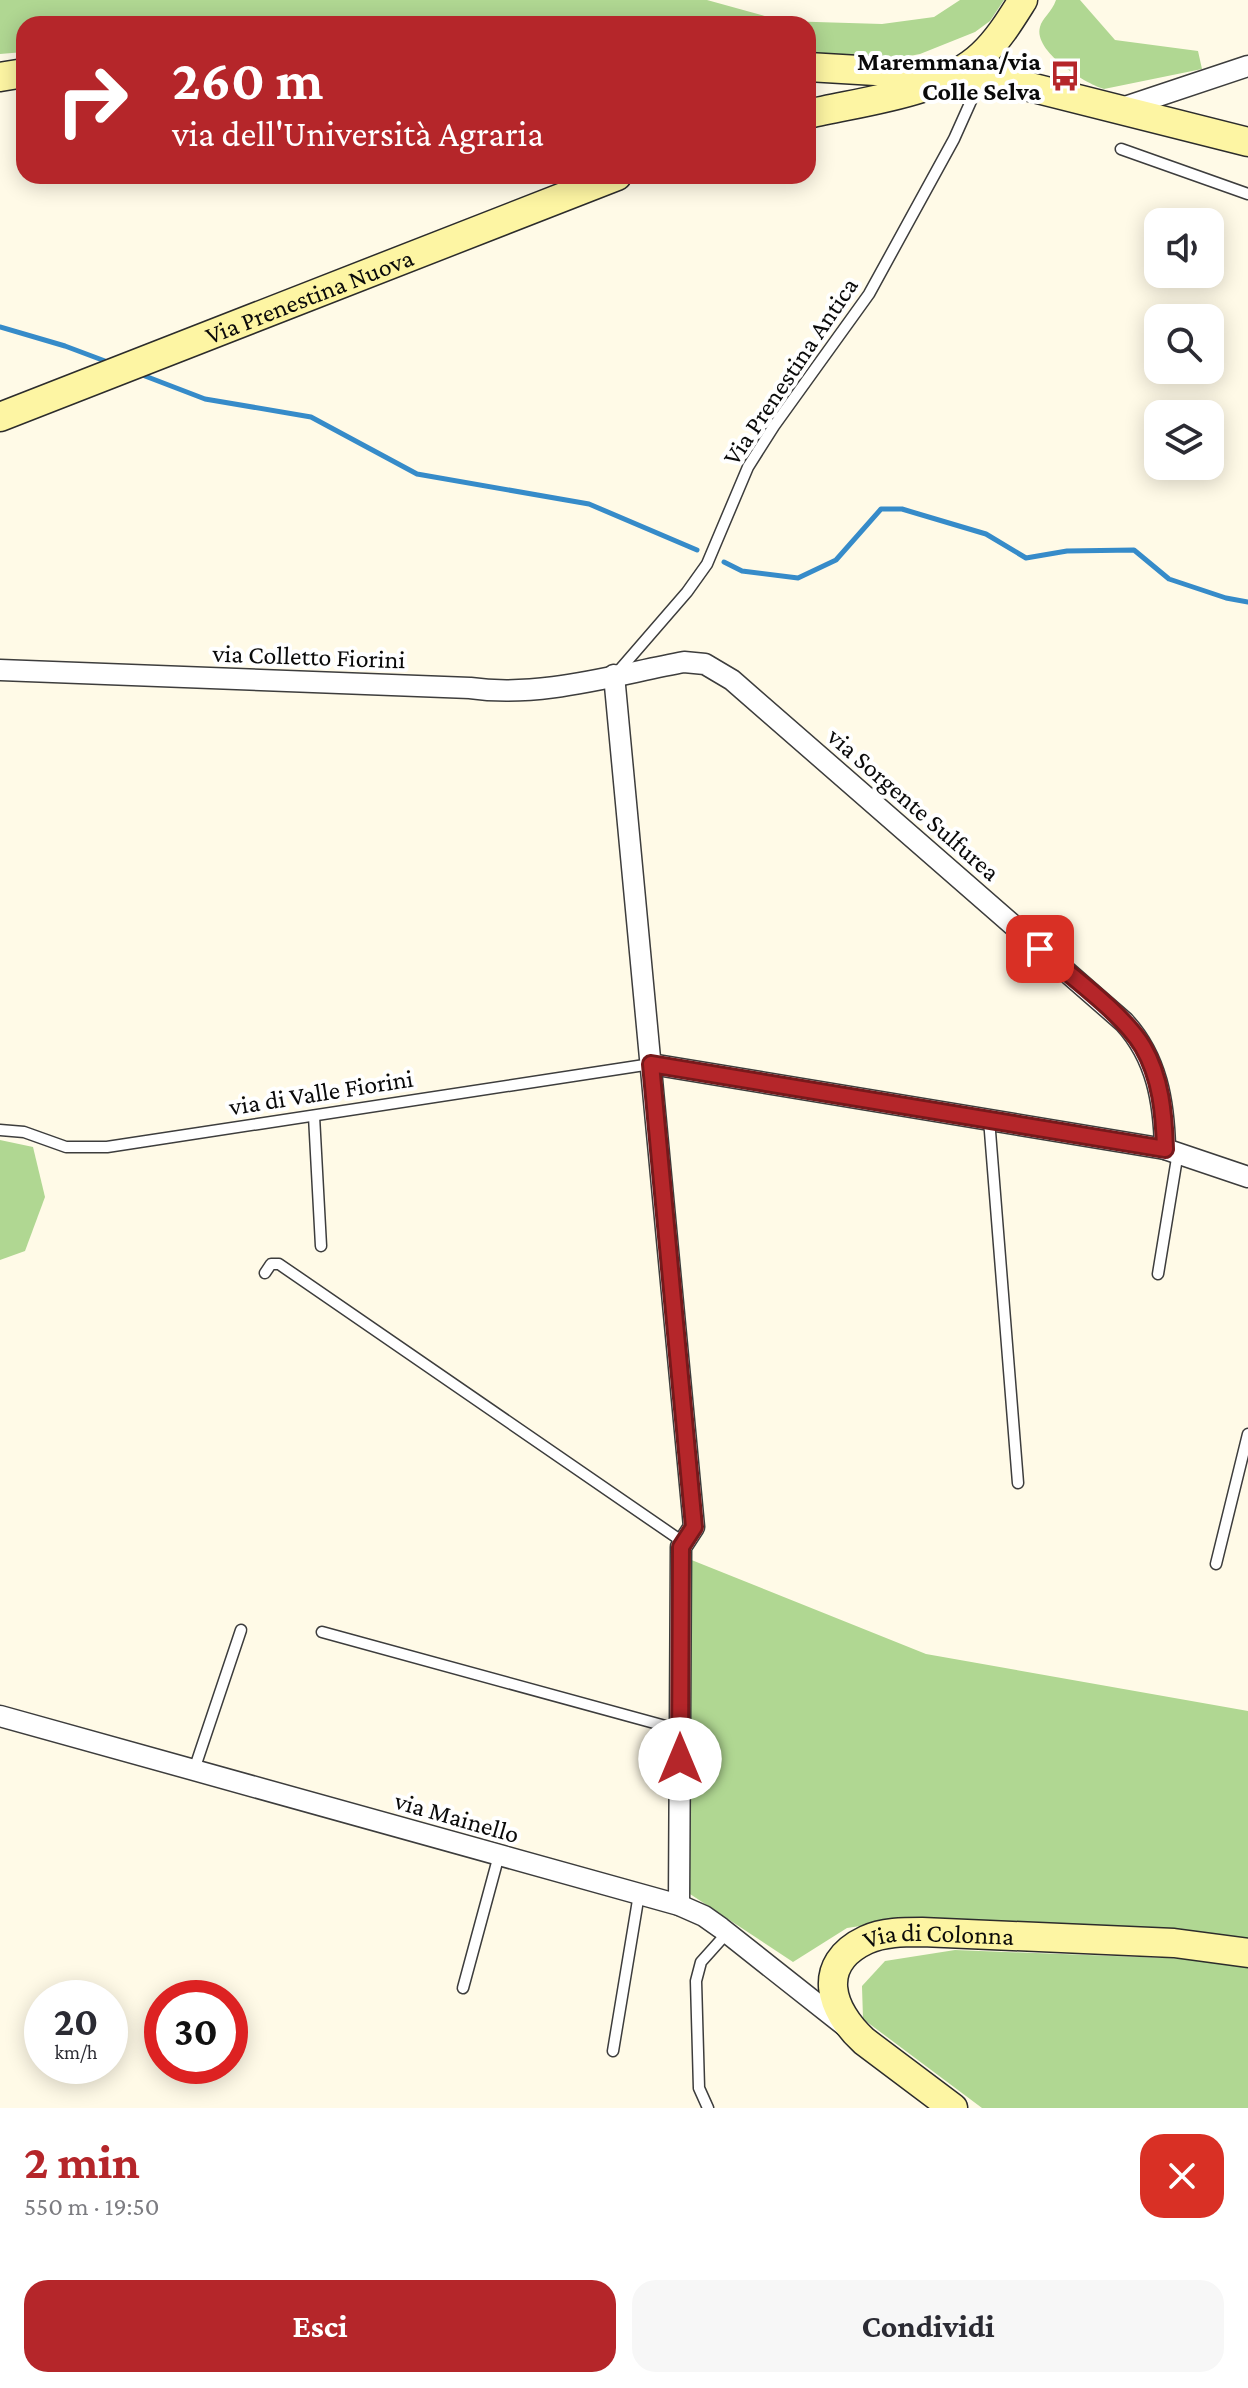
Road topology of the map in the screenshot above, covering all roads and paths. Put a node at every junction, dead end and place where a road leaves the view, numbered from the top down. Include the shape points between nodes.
1 (1023, 0) edge
2 (1248, 66) edge
3 (816, 67) edge
4 (968, 76) junction
5 (1116, 110) junction
6 (816, 112) edge
7 (1248, 142) edge
8 (1121, 149) dead end
9 (597, 184) edge
10 (1248, 194) edge
11 (0, 417) edge
12 (0, 670) edge
13 (614, 675) junction
14 (651, 1064) junction
15 (314, 1116) junction
16 (989, 1119) junction
17 (0, 1130) edge
18 (1171, 1150) junction
19 (1248, 1177) edge
20 (321, 1246) dead end
21 (265, 1273) dead end
22 (1158, 1274) dead end
23 (1248, 1434) edge
24 (1018, 1483) dead end
25 (683, 1542) junction
26 (1216, 1564) dead end
27 (241, 1630) dead end
28 (322, 1632) dead end
29 (0, 1716) edge
30 (680, 1730) junction
31 (194, 1770) junction
32 (499, 1855) junction
33 (639, 1894) junction
34 (679, 1905) junction
35 (727, 1933) junction
36 (1248, 1953) edge
37 (463, 1988) dead end
38 (864, 2041) junction
39 (613, 2051) dead end
40 (708, 2108) edge
41 (953, 2108) edge

1 - 4 main road
2 - 5 street
3 - 4 main road
4 - 5 main road via 1017,82
4 - 6 main road
4 - 13 lane, Via Prenestina Antica via 978,91 869,294 748,467 707,564
5 - 7 main road
8 - 10 lane
9 - 11 main road, Via Prenestina Nuova
12 - 13 street, via Colletto Fiorini via 500,693
13 - 14 street
13 - 18 street, via Sorgente Sulfurea via 689,661 713,667 732,680 1124,1022 1151,1062
14 - 15 lane, via di Valle Fiorini
14 - 16 street
14 - 25 street via 694,1527
15 - 17 lane, via di Valle Fiorini via 94,1148 66,1147 24,1132
15 - 20 lane
16 - 18 street
16 - 24 lane
18 - 19 street
18 - 22 lane
21 - 25 lane via 271,1264 279,1264
23 - 26 lane
25 - 30 street
27 - 31 lane
28 - 30 lane
29 - 31 street, via Mainello
30 - 34 street
31 - 32 street, via Mainello
32 - 33 street, via Mainello
32 - 37 lane
33 - 34 street, via Mainello
33 - 39 lane
34 - 35 street, via Mainello
35 - 38 street, via Mainello
35 - 40 lane via 701,1962 696,1981 699,2088
36 - 38 main road, Via di Colonna via 1174,1943 922,1932 868,1939 852,1949 833,1978 836,2007
38 - 41 main road, Via di Colonna

